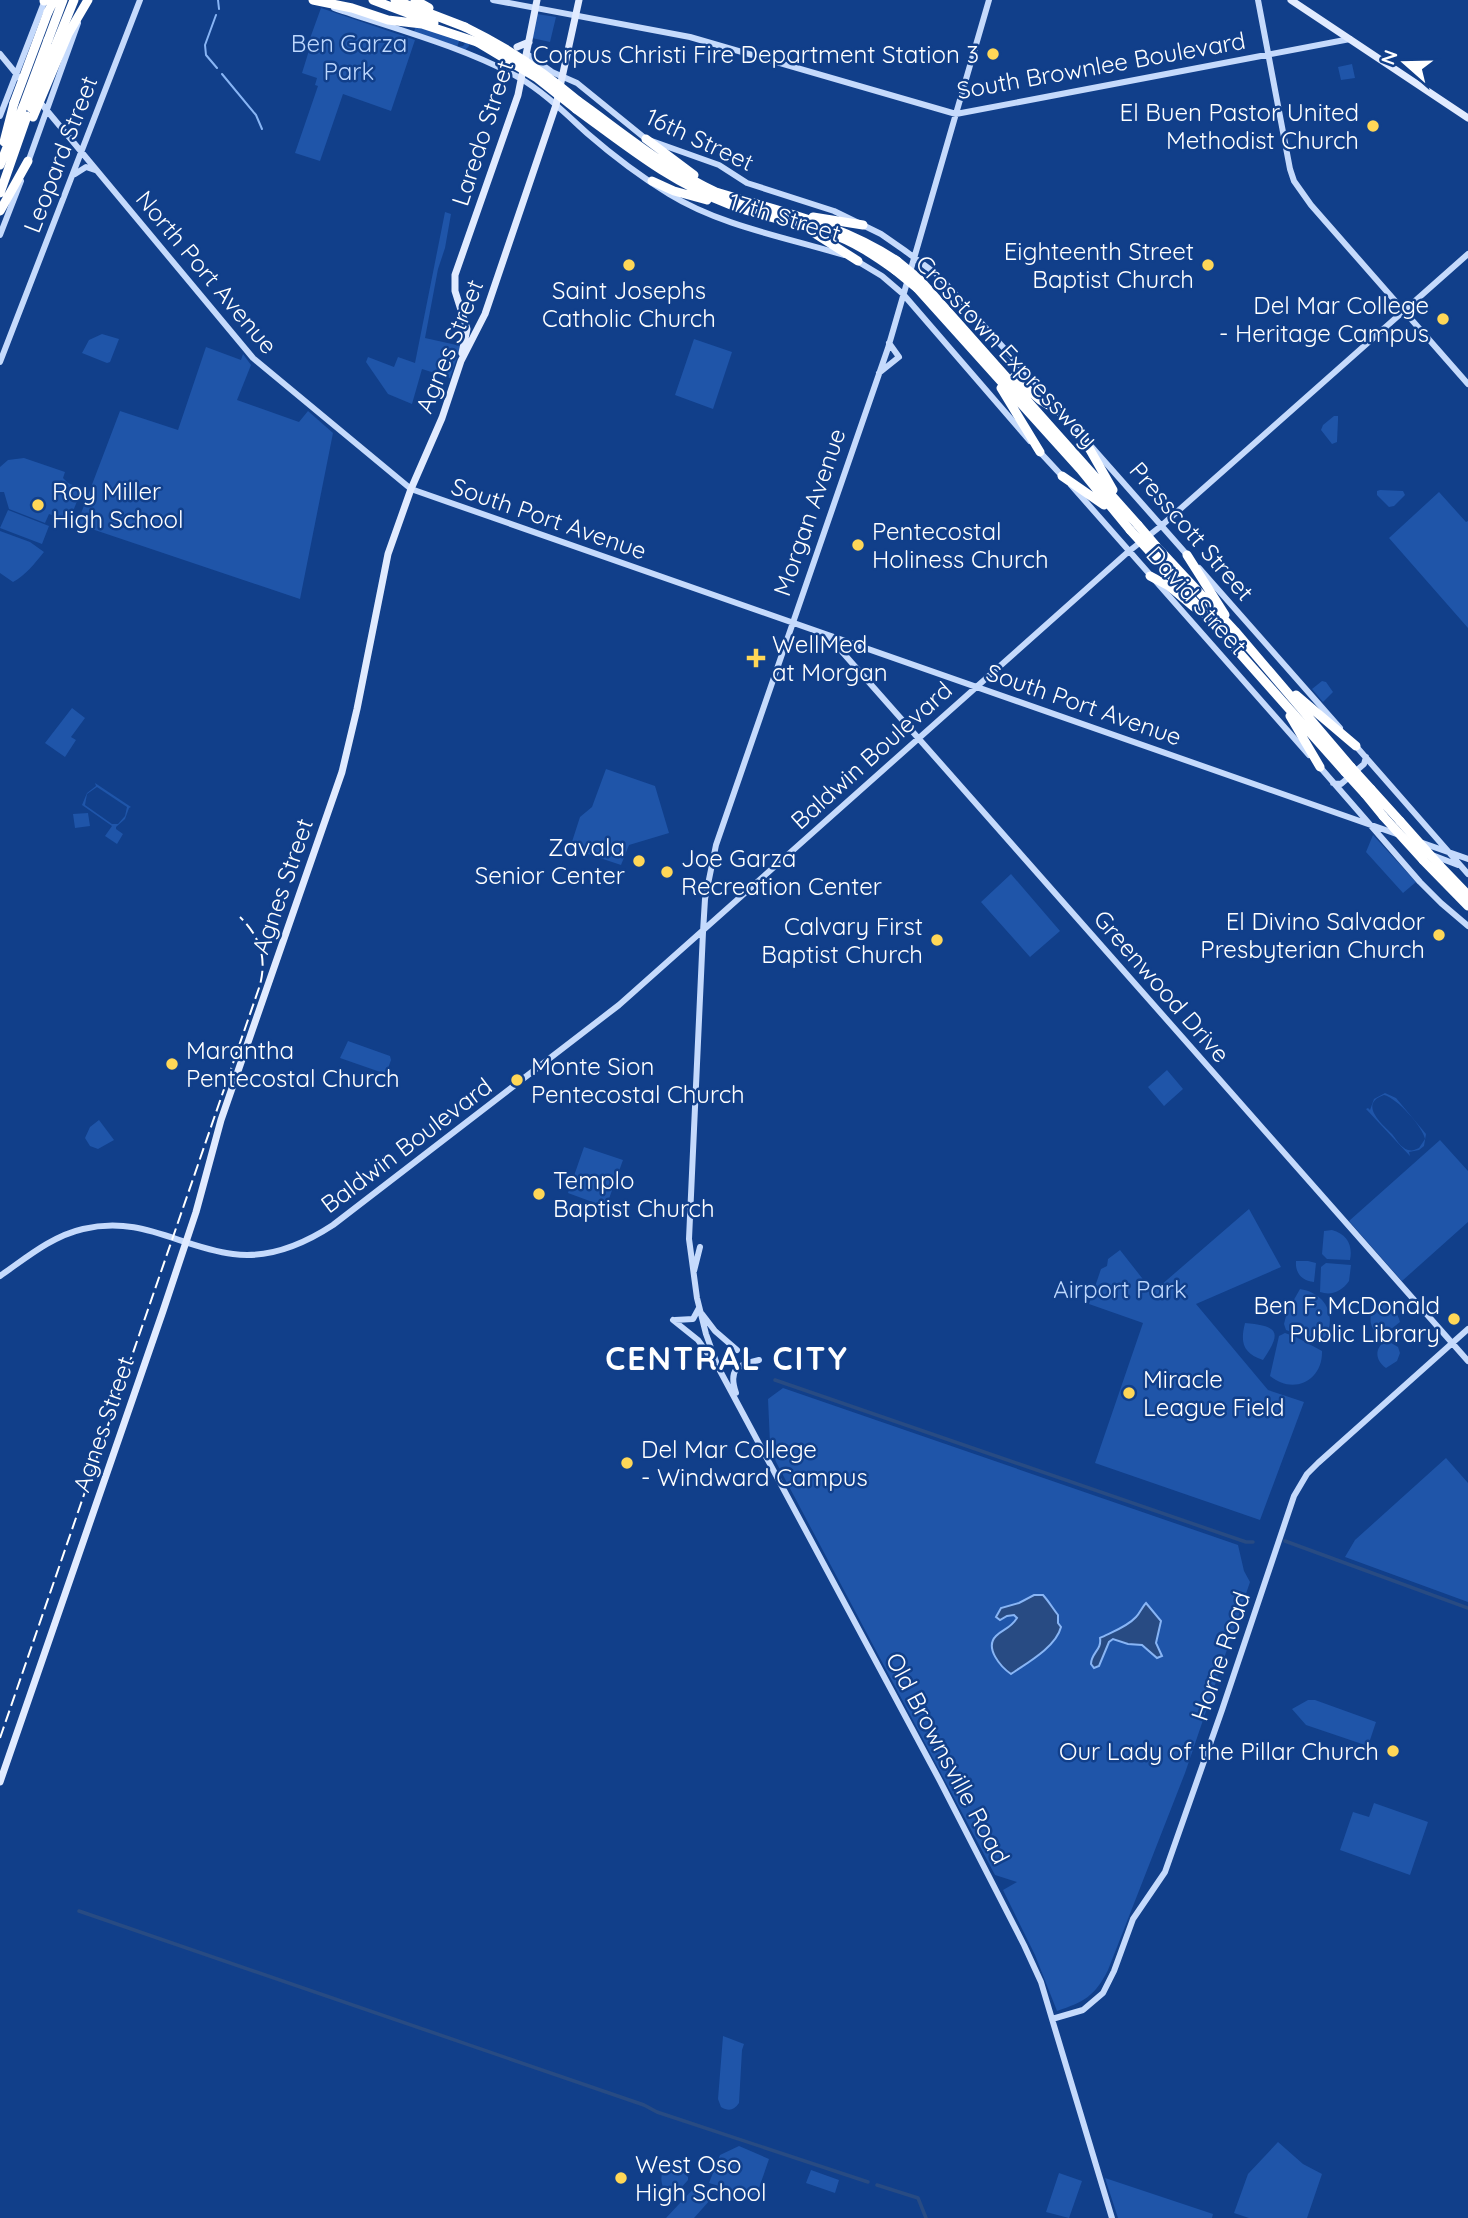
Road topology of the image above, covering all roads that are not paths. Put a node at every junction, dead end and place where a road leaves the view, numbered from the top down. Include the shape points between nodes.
1 (44, 0) edge
2 (53, 0) edge
3 (63, 0) edge
4 (74, 0) edge
5 (85, 0) edge
6 (140, 0) edge
7 (313, 0) edge
8 (373, 0) edge
9 (395, 0) edge
10 (415, 0) edge
11 (492, 0) edge
12 (579, 0) edge
13 (989, 0) edge
14 (1258, 0) edge
15 (1291, 0) edge
16 (536, 4) edge
17 (576, 16) junction
18 (463, 33) junction
19 (1350, 39) junction
20 (529, 41) junction
21 (51, 43) junction
22 (517, 47) dead end
23 (0, 54) edge
24 (1268, 54) junction
25 (24, 56) junction
26 (526, 58) junction
27 (537, 61) joint
28 (17, 74) junction
29 (564, 77) junction
30 (522, 79) junction
31 (577, 83) junction
32 (55, 89) junction
33 (557, 101) junction
34 (18, 105) junction
35 (573, 107) junction
36 (48, 112) junction
37 (956, 114) junction
38 (0, 116) edge
39 (30, 117) junction
40 (1468, 118) edge
41 (59, 125) junction
42 (41, 128) junction
43 (0, 139) edge
44 (646, 139) junction
45 (81, 152) junction
46 (0, 156) edge
47 (29, 161) junction
48 (0, 165) edge
49 (101, 175) junction
50 (652, 181) junction
51 (67, 188) junction
52 (0, 193) edge
53 (733, 201) junction
54 (0, 211) edge
55 (834, 211) joint
56 (786, 217) junction
57 (863, 225) junction
58 (0, 235) edge
59 (1468, 254) edge
60 (914, 257) junction
61 (858, 261) junction
62 (903, 294) junction
63 (1404, 310) junction
64 (889, 343) junction
65 (461, 360) junction
66 (0, 362) edge
67 (987, 363) junction
68 (878, 374) junction
69 (1468, 384) edge
70 (1060, 412) junction
71 (1082, 435) junction
72 (1040, 452) junction
73 (1062, 476) junction
74 (411, 489) junction
75 (1122, 507) junction
76 (1161, 526) junction
77 (1132, 527) junction
78 (1153, 549) junction
79 (1128, 552) junction
80 (1187, 555) junction
81 (1150, 576) junction
82 (791, 623) junction
83 (1235, 631) junction
84 (1223, 633) junction
85 (828, 635) junction
86 (1270, 671) junction
87 (976, 687) junction
88 (1272, 688) junction
89 (919, 738) junction
90 (1356, 746) junction
91 (1366, 757) junction
92 (1320, 767) junction
93 (1348, 769) junction
94 (1333, 783) junction
95 (1368, 792) junction
96 (1370, 825) junction
97 (1449, 852) junction
98 (1398, 856) junction
99 (1468, 859) edge
100 (1466, 870) edge
101 (1468, 895) edge
102 (1468, 906) edge
103 (1468, 926) edge
104 (703, 932) junction
105 (186, 1241) junction
106 (700, 1247) dead end
107 (0, 1276) edge
108 (693, 1276) junction
109 (700, 1310) junction
110 (1468, 1329) edge
111 (706, 1334) joint
112 (1452, 1343) junction
113 (737, 1350) dead end
114 (760, 1360) dead end
115 (1468, 1361) edge
116 (718, 1367) junction
117 (742, 1412) junction
118 (0, 1782) edge
119 (1052, 2019) junction
120 (1112, 2218) edge

1 - 25 main road
2 - 34 highway, bridge
3 - 21 highway
4 - 21 highway
5 - 32 main road
5 - 39 highway, bridge
6 - 45 main road, Leopard Street
7 - 18 highway
7 - 30 main road, Crosstown Expressway via 464,53
8 - 18 highway
9 - 18 highway, Crosstown Expressway
10 - 18 highway
11 - 16 main road, South Brownlee Boulevard
12 - 17 main road, Agnes Street
13 - 37 main road, Morgan Avenue
14 - 24 main road
15 - 19 main road
16 - 17 main road, South Brownlee Boulevard
16 - 20 main road, Laredo Street
17 - 29 main road, Agnes Street
17 - 37 main road, South Brownlee Boulevard via 690,37
18 - 35 highway, Crosstown Expressway, bridge via 537,78
18 - 35 highway, Crosstown Expressway, bridge via 503,47 548,76
19 - 24 main road, South Brownlee Boulevard
19 - 40 main road
20 - 22 main road
20 - 26 main road, Laredo Street
21 - 34 highway, bridge
21 - 39 highway, bridge
23 - 28 main road, North Port Avenue
24 - 37 main road, South Brownlee Boulevard
24 - 63 main road via 1294,181
25 - 28 main road
25 - 32 main road via 24,67 44,91 49,94
26 - 27 main road
26 - 30 main road, Laredo Street
27 - 29 main road
28 - 36 main road, North Port Avenue
28 - 38 main road
29 - 31 main road, 16th Street
29 - 33 main road, Agnes Street
30 - 33 main road, Crosstown Expressway
30 - 65 main road, Laredo Street via 455,275 467,329
31 - 35 main road via 571,87 565,107
31 - 44 main road, 16th Street
32 - 36 main road
33 - 35 main road, Crosstown Expressway
33 - 65 main road, Agnes Street via 485,314
34 - 43 highway
34 - 46 highway
34 - 48 highway
35 - 50 main road, Crosstown Expressway via 589,134
35 - 53 highway, Crosstown Expressway
36 - 41 main road, North Port Avenue
36 - 42 main road
37 - 60 main road, Morgan Avenue
39 - 52 highway
41 - 42 main road via 49,123
41 - 45 main road, North Port Avenue
42 - 47 main road
44 - 53 highway
44 - 55 main road, 16th Street via 719,165 747,183
45 - 49 main road, North Port Avenue
45 - 51 main road, Leopard Street
47 - 54 highway
47 - 58 main road
49 - 51 main road via 84,167
49 - 74 main road, North Port Avenue via 253,358
50 - 53 highway via 674,191
50 - 61 main road, 17th Street via 706,213
51 - 66 main road, Leopard Street
53 - 56 highway, Crosstown Expressway
55 - 57 main road, Presscott Street
56 - 57 highway
56 - 61 highway
56 - 67 highway, Crosstown Expressway, bridge via 896,265
57 - 60 main road, Presscott Street
59 - 63 main road, Baldwin Boulevard
60 - 62 main road, Morgan Avenue
60 - 70 main road, Presscott Street via 939,276
61 - 62 main road, 17th Street
62 - 64 main road, Morgan Avenue
62 - 72 main road, David Street
63 - 69 main road
63 - 76 main road, Baldwin Boulevard
64 - 68 main road, Morgan Avenue
64 - 68 main road via 899,357
65 - 74 main road, Agnes Street
67 - 70 highway
67 - 72 highway
67 - 75 highway, Crosstown Expressway
67 - 77 highway, Crosstown Expressway
68 - 82 main road, Morgan Avenue
70 - 71 main road, Presscott Street
71 - 75 highway
71 - 76 main road, Presscott Street
72 - 73 main road, David Street
73 - 77 highway
73 - 79 main road, David Street
74 - 82 main road, South Port Avenue
74 - 105 main road, Agnes Street via 385,567 342,772 218,1128
75 - 77 highway, Crosstown Expressway
76 - 79 main road, Baldwin Boulevard
76 - 80 main road, Presscott Street
77 - 78 highway, Crosstown Expressway, bridge
78 - 83 highway, Crosstown Expressway
78 - 84 highway, Crosstown Expressway
79 - 81 main road, David Street
79 - 87 main road, Baldwin Boulevard
80 - 83 highway
80 - 90 main road, Presscott Street
81 - 84 highway via 1169,586
81 - 92 main road, David Street
82 - 85 main road, South Port Avenue
82 - 104 main road, Morgan Avenue via 713,852
83 - 86 highway, Crosstown Expressway
84 - 88 highway, Crosstown Expressway
85 - 87 main road, South Port Avenue
85 - 89 main road, Greenwood Drive
86 - 90 highway
86 - 93 highway, Crosstown Expressway
87 - 89 main road, Baldwin Boulevard
87 - 96 main road, South Port Avenue
88 - 92 highway
88 - 93 highway, Crosstown Expressway
89 - 104 main road, Baldwin Boulevard
89 - 112 main road, Greenwood Drive
90 - 91 main road, Presscott Street
91 - 94 main road via 1341,784
91 - 97 main road, Presscott Street
92 - 94 main road, David Street
93 - 95 highway, Crosstown Expressway, bridge
94 - 96 main road, David Street
95 - 101 highway, Crosstown Expressway, bridge
95 - 102 highway, Crosstown Expressway, bridge via 1383,816
96 - 97 main road, South Port Avenue
96 - 98 main road, David Street
97 - 99 main road, South Port Avenue
97 - 100 main road, Presscott Street
98 - 100 main road via 1406,846
98 - 103 main road, David Street via 1441,904
104 - 105 main road, Baldwin Boulevard via 619,1005 311,1239 291,1248 235,1255
104 - 108 main road, Morgan Avenue via 689,1239
105 - 107 main road, Baldwin Boulevard via 141,1227 82,1229 44,1245
105 - 118 main road, Agnes Street
106 - 108 main road
108 - 109 main road, Morgan Avenue
109 - 111 main road, Morgan Avenue
109 - 113 main road
109 - 116 main road via 693,1319 673,1320 698,1340
110 - 112 main road, Horne Road
111 - 116 main road, Old Brownsville Road
112 - 115 main road, Greenwood Drive
112 - 119 main road, Horne Road via 1301,1481 1165,1872 1133,1919 1103,1993 1085,2009
114 - 117 main road via 739,1366 733,1375
116 - 117 main road, Old Brownsville Road
117 - 119 main road, Old Brownsville Road via 983,1864 1041,1982
119 - 120 main road, Old Brownsville Road

